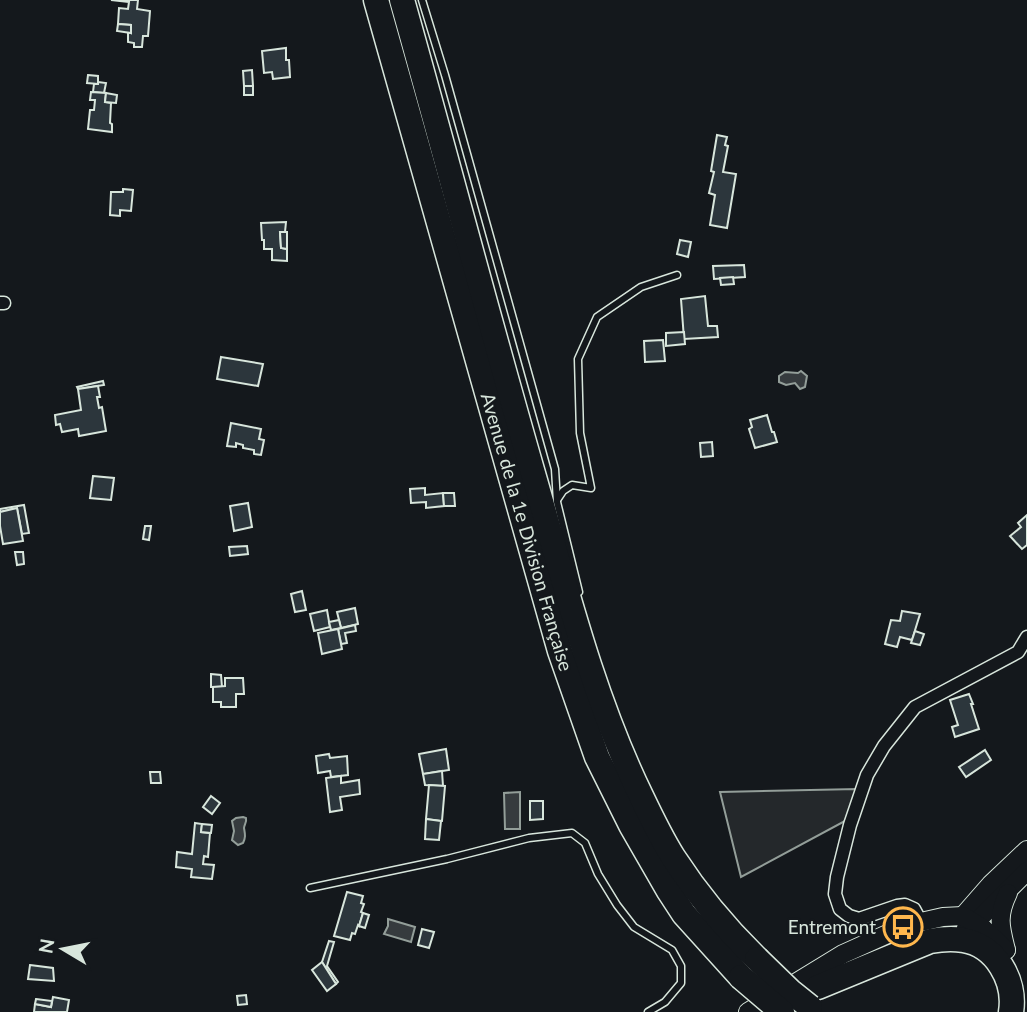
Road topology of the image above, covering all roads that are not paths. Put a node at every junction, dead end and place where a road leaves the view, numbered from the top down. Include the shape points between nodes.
1 (376, 0) edge
2 (402, 0) edge
3 (422, 0) edge
4 (677, 275) dead end
5 (556, 502) junction
6 (580, 602) dead end
7 (584, 626) dead end
8 (1027, 637) edge
9 (593, 676) junction
10 (1027, 850) edge
11 (1027, 871) edge
12 (1011, 887) junction
13 (310, 888) dead end
14 (921, 922) junction
15 (966, 927) junction
16 (1006, 950) junction
17 (745, 973) junction
18 (819, 991) edge
19 (648, 1012) edge
20 (748, 1012) edge
21 (758, 1012) edge
22 (767, 1012) edge
23 (779, 1012) edge
24 (1011, 1012) edge
25 (1023, 1012) edge

1 - 17 highway, Avenue de la 1e Division Française via 559,651 597,757 684,914
2 - 9 highway, Avenue de la 1e Division Française
3 - 5 lane via 555,469
4 - 5 lane via 641,287 597,317 578,359 580,433 591,488 572,485
5 - 6 lane
7 - 9 lane
8 - 14 street via 1018,652 915,707 867,775 837,877 835,894 840,909 859,919 905,905 914,909
9 - 17 highway, Avenue de la 1e Division Française via 620,751 658,831 739,941
10 - 15 main road via 991,884
11 - 12 main road
12 - 15 main road
12 - 16 main road via 1000,916
13 - 19 lane via 529,838 572,833 585,843 598,874 634,927 672,950 681,966 681,983 665,1002
14 - 15 main road via 943,917
14 - 18 main road via 844,954
15 - 16 main road via 984,929
15 - 18 highway
15 - 24 highway via 972,942 1006,974
16 - 25 highway via 1023,993
17 - 18 highway, bridge via 790,991
17 - 22 highway
17 - 23 highway, Avenue de la 1e Division Française, bridge
18 - 20 main road
18 - 21 highway via 806,984
18 - 23 main road

